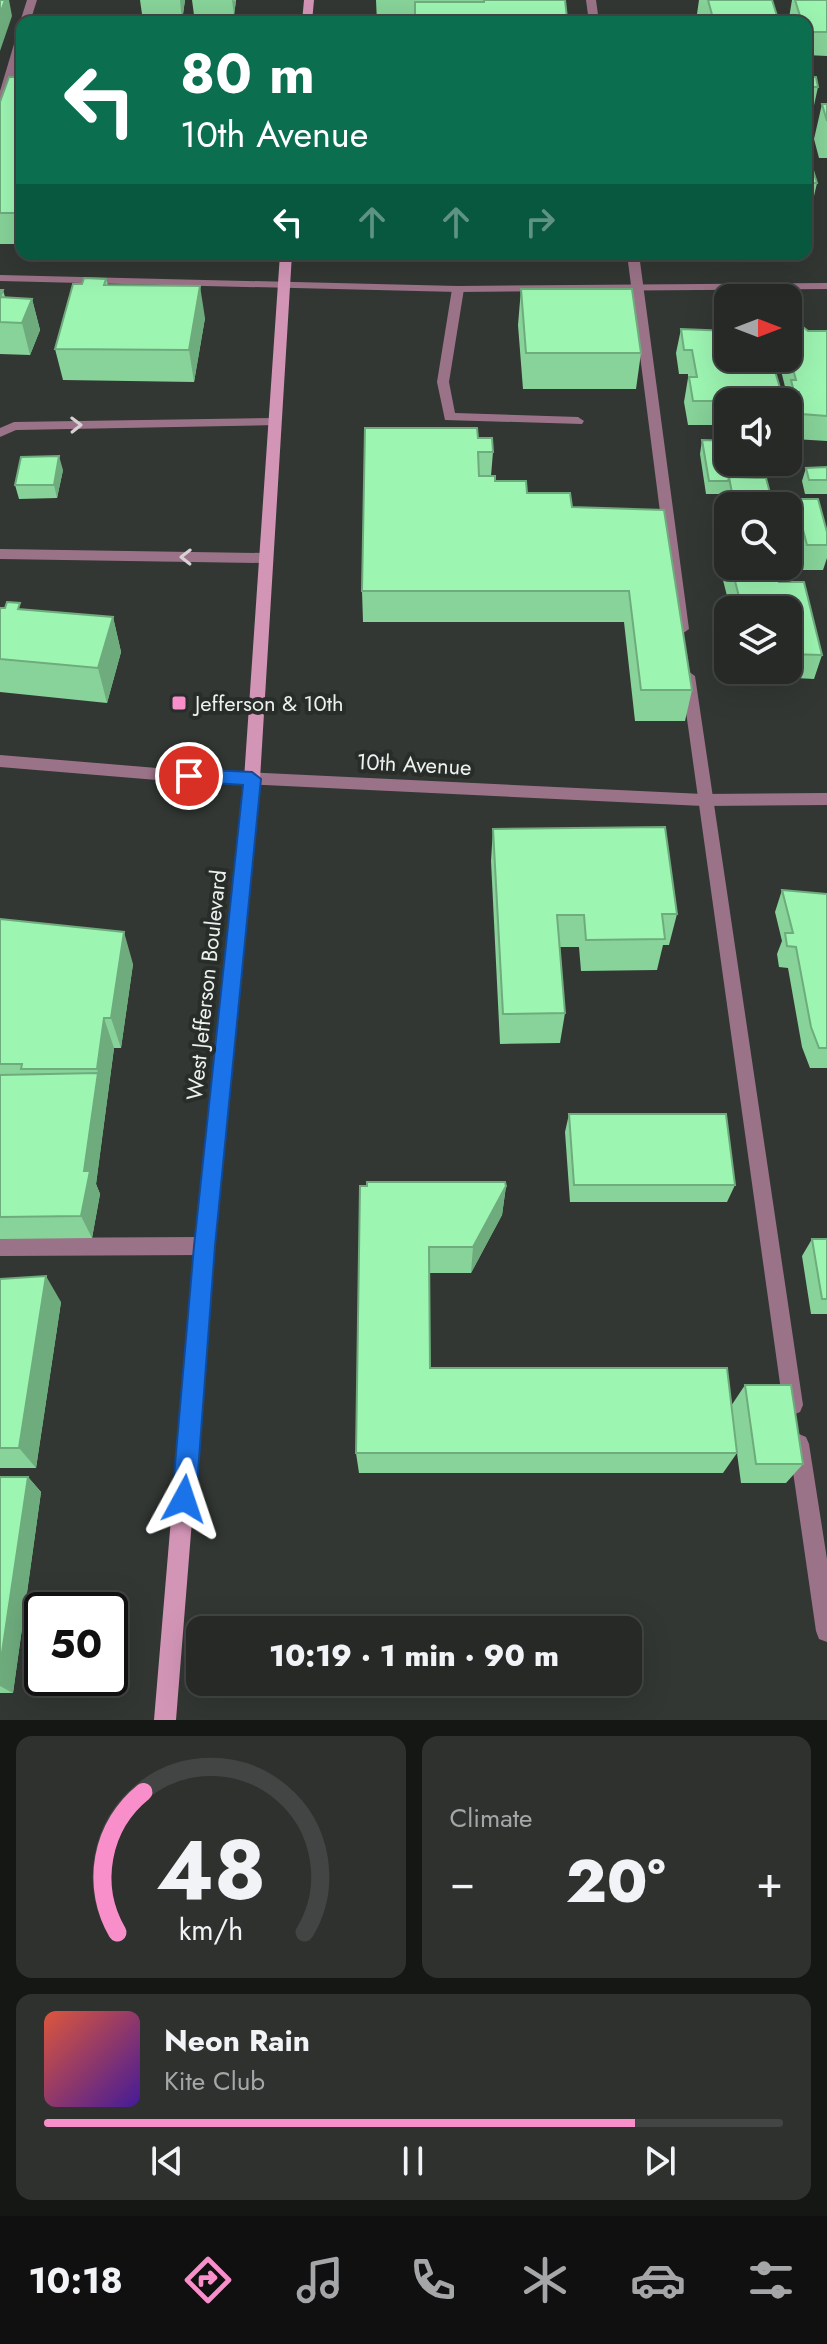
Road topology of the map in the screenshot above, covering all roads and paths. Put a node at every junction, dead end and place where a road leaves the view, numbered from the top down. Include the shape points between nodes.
1 (16, 54) edge
2 (0, 108) edge
3 (285, 260) edge
4 (634, 260) edge
5 (0, 278) edge
6 (283, 284) junction
7 (827, 286) edge
8 (639, 287) junction
9 (458, 289) junction
10 (578, 421) dead end
11 (273, 422) junction
12 (0, 433) edge
13 (0, 554) edge
14 (264, 558) junction
15 (0, 761) edge
16 (252, 779) junction
17 (827, 799) edge
18 (703, 800) junction
19 (204, 1246) junction
20 (0, 1247) edge
21 (827, 1631) edge
22 (165, 1720) edge

1 - 2 street
3 - 6 main road, West Jefferson Boulevard
4 - 8 street
5 - 6 street
6 - 9 street
6 - 11 main road, West Jefferson Boulevard
7 - 8 street
8 - 9 street
8 - 18 street
9 - 10 street via 443,382 449,417
12 -> 11 street via 14,426
11 - 14 main road, West Jefferson Boulevard
14 -> 13 street
14 - 16 main road, West Jefferson Boulevard
15 - 16 street, 10th Avenue
16 - 18 street, 10th Avenue
16 - 19 main road, West Jefferson Boulevard
17 - 18 street, 10th Avenue
18 - 21 street
19 - 20 street
19 - 22 main road, West Jefferson Boulevard

